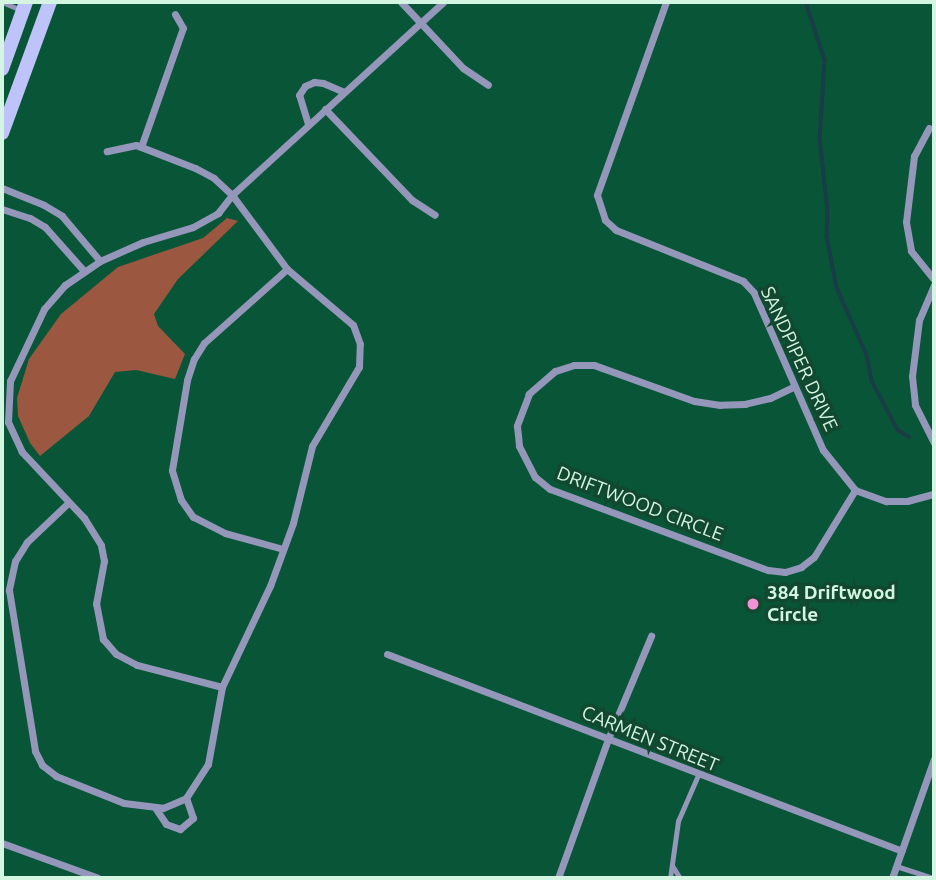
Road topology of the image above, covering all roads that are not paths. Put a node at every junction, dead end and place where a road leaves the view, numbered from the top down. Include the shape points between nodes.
1 (2, 2) edge
2 (50, 2) edge
3 (401, 2) edge
4 (443, 2) edge
5 (666, 2) edge
6 (24, 7) edge
7 (174, 14) dead end
8 (420, 24) junction
9 (2, 69) edge
10 (488, 85) dead end
11 (344, 92) junction
12 (325, 109) junction
13 (308, 124) junction
14 (929, 128) dead end
15 (2, 133) edge
16 (141, 147) junction
17 (107, 151) dead end
18 (2, 188) edge
19 (232, 195) junction
20 (2, 209) edge
21 (435, 215) dead end
22 (100, 261) junction
23 (287, 269) junction
24 (84, 271) junction
25 (934, 279) edge
26 (934, 285) edge
27 (793, 387) junction
28 (934, 443) edge
29 (855, 490) junction
30 (934, 494) edge
31 (68, 503) junction
32 (283, 549) junction
33 (651, 636) dead end
34 (387, 654) dead end
35 (222, 687) junction
36 (608, 739) junction
37 (934, 759) edge
38 (698, 775) junction
39 (186, 798) junction
40 (156, 809) junction
41 (2, 844) edge
42 (902, 851) junction
43 (897, 866) junction
44 (673, 867) junction
45 (934, 875) edge
46 (98, 878) edge
47 (558, 878) edge
48 (670, 878) edge
49 (680, 878) edge
50 (892, 878) edge

1 - 6 lane
2 - 15 main road
3 - 8 street
4 - 8 street
5 - 27 street, SANDPIPER DRIVE via 597,195 599,210 616,230 743,281 754,293
6 - 9 main road
7 - 16 street via 183,28
8 - 10 street via 463,68
8 - 11 street
11 - 12 street
11 - 13 street via 323,83 305,86 299,95
12 - 13 street
12 - 21 street via 412,200
13 - 19 street
14 - 25 street via 915,156 906,222 911,251
16 - 17 street
16 - 19 street via 195,167
18 - 22 street via 62,216
19 - 22 street via 218,213 193,227
19 - 23 street
20 - 24 street via 46,228
22 - 24 street
23 - 32 street via 353,325 360,344 359,367 312,446
23 - 32 street via 204,343 194,359 172,470 181,500 192,516 226,533
24 - 31 street via 44,309 19,357 7,398 8,422 22,452
26 - 28 street via 919,320 912,376 915,405
27 - 29 street, SANDPIPER DRIVE via 823,450
27 - 29 street, DRIFTWOOD CIRCLE via 770,398 720,405 694,401 594,365 574,365 555,371 528,394 517,426 519,446 526,465 550,489 768,570 785,572 814,557
29 - 30 street via 886,501
31 - 35 street via 85,518 101,545 104,561 96,604 103,639 116,654 137,664
31 - 40 street via 27,542 15,561 9,590 35,751 42,765 56,776 124,803
32 - 35 street via 253,627
33 - 36 street
34 - 36 street, CARMEN STREET
35 - 39 street via 208,764
36 - 38 street, CARMEN STREET
36 - 47 street
37 - 42 street
38 - 42 street, CARMEN STREET
38 - 44 lane via 678,821
39 - 40 street
39 - 40 street via 193,818 180,829 166,824
41 - 46 street
42 - 43 street
43 - 45 lane
43 - 50 street
44 - 48 lane
44 - 49 lane

